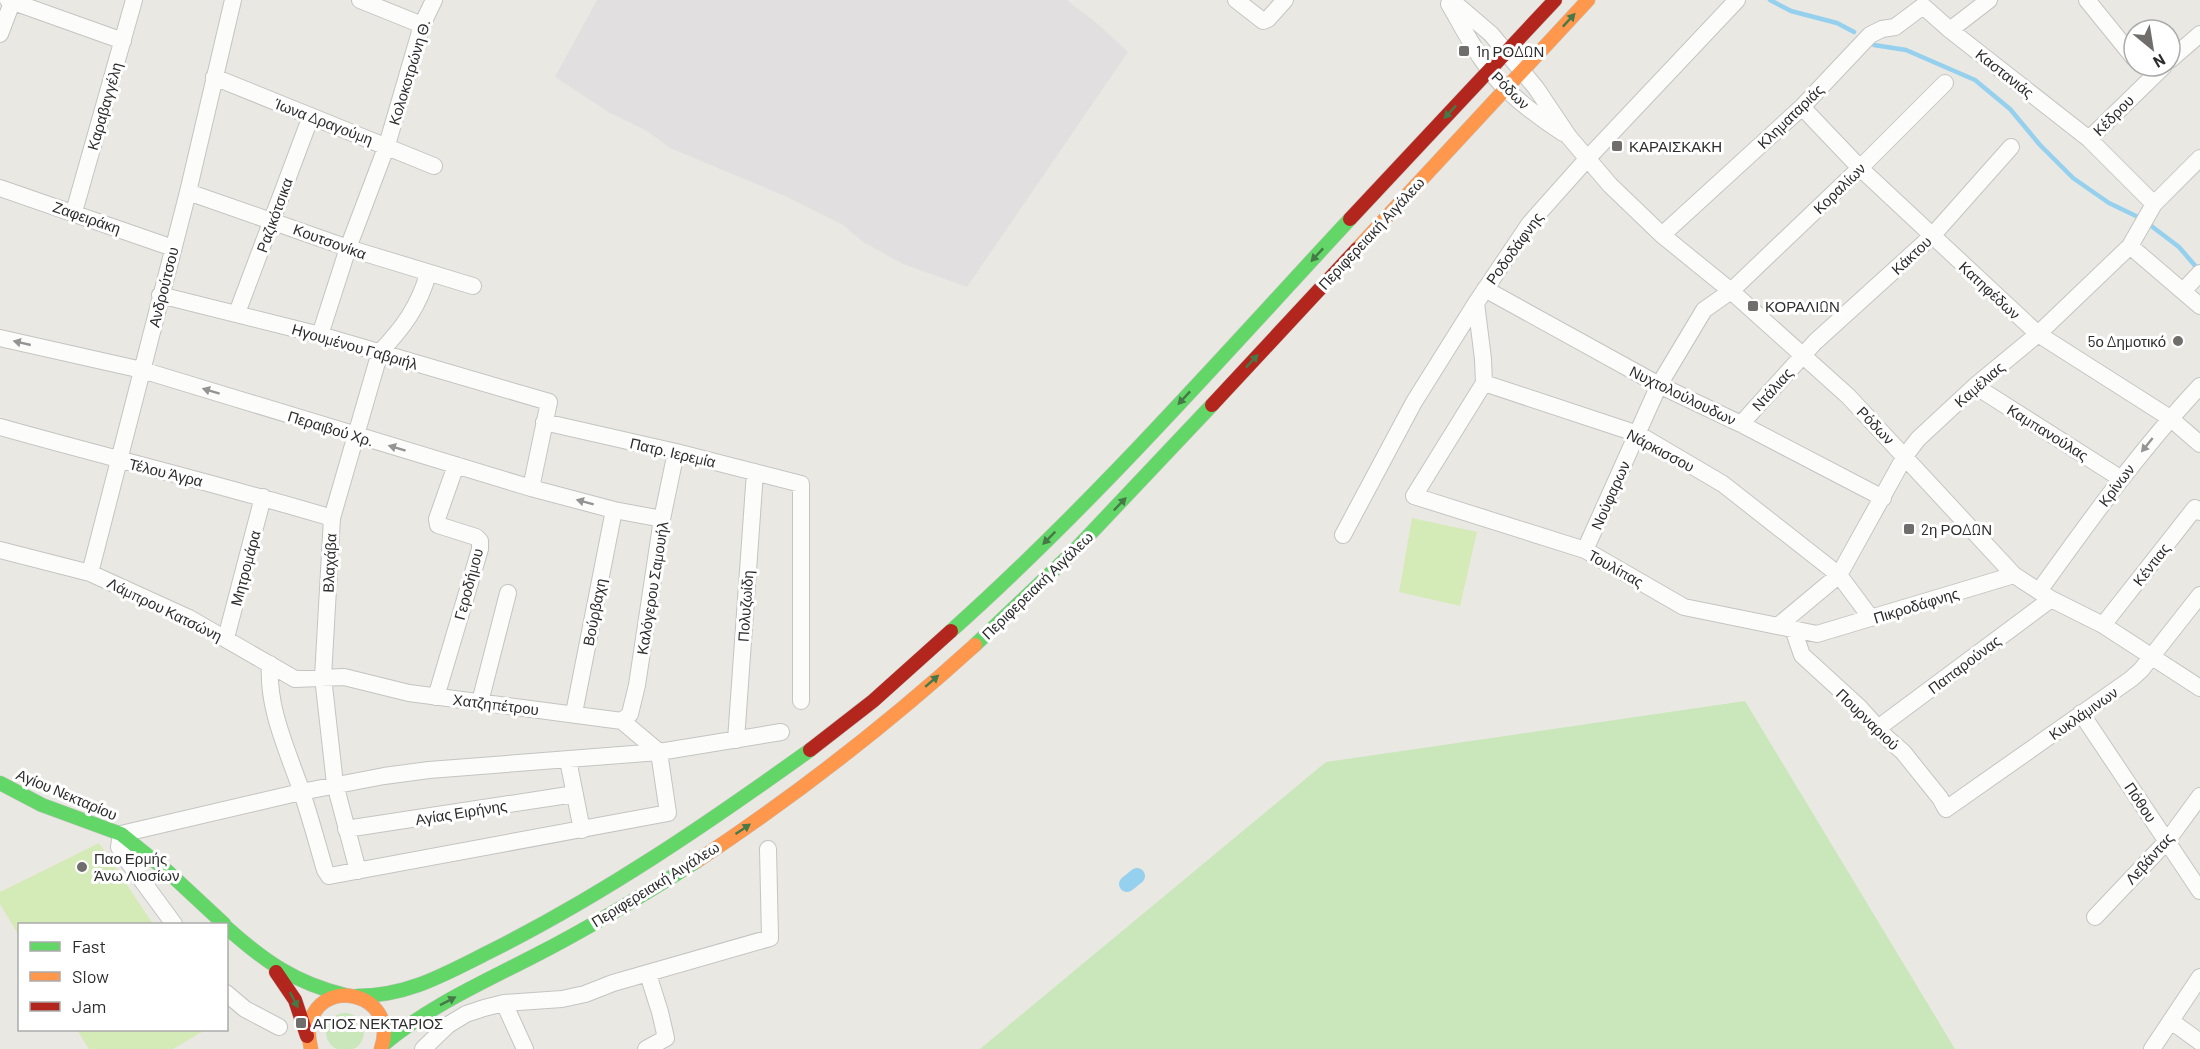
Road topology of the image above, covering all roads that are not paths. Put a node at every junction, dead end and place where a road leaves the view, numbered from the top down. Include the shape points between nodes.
1 (134, 0) edge
2 (233, 0) edge
3 (360, 0) edge
4 (434, 0) edge
5 (1236, 0) edge
6 (1286, 0) edge
7 (1447, 0) edge
8 (1451, 0) edge
9 (1555, 0) edge
10 (1588, 0) edge
11 (1737, 0) edge
12 (1989, 0) edge
13 (2087, 0) edge
14 (11, 1) edge
15 (1923, 6) joint
16 (422, 25) junction
17 (1950, 30) junction
18 (0, 34) edge
19 (2200, 34) edge
20 (123, 41) junction
21 (2122, 42) edge
22 (2182, 50) edge
23 (1506, 52) junction
24 (1490, 70) junction
25 (1522, 71) junction
26 (214, 77) junction
27 (2141, 78) edge
28 (1945, 82) dead end
29 (1505, 88) junction
30 (1802, 107) junction
31 (311, 117) junction
32 (1569, 137) junction
33 (2089, 139) junction
34 (387, 146) junction
35 (2011, 147) dead end
36 (2200, 158) edge
37 (1587, 159) junction
38 (434, 166) dead end
39 (1860, 168) junction
40 (0, 188) edge
41 (188, 192) junction
42 (2154, 204) junction
43 (74, 212) junction
44 (272, 220) junction
45 (1662, 235) junction
46 (1932, 236) junction
47 (2130, 246) junction
48 (173, 248) junction
49 (348, 248) junction
50 (2200, 273) edge
51 (428, 274) junction
52 (473, 286) dead end
53 (1731, 291) junction
54 (2183, 291) junction
55 (160, 294) junction
56 (1480, 296) junction
57 (2200, 306) edge
58 (237, 313) junction
59 (2038, 334) junction
60 (320, 335) junction
61 (0, 338) edge
62 (380, 352) junction
63 (1803, 355) junction
64 (142, 370) junction
65 (1484, 383) junction
66 (1659, 385) junction
67 (1975, 386) junction
68 (2200, 386) edge
69 (2170, 418) junction
70 (544, 422) junction
71 (1741, 424) junction
72 (0, 427) edge
73 (1638, 434) junction
74 (356, 435) junction
75 (2200, 444) edge
76 (676, 452) junction
77 (1905, 456) junction
78 (118, 460) junction
79 (456, 465) junction
80 (755, 472) junction
81 (2120, 478) junction
82 (531, 488) junction
83 (263, 497) junction
84 (1883, 498) junction
85 (614, 510) junction
86 (2200, 512) edge
87 (332, 518) junction
88 (662, 519) junction
89 (1343, 535) dead end
90 (0, 550) edge
91 (1585, 550) junction
92 (90, 573) junction
93 (1839, 575) junction
94 (2014, 575) junction
95 (508, 593) dead end
96 (2045, 595) junction
97 (2200, 595) edge
98 (1871, 618) junction
99 (2103, 625) junction
100 (1786, 627) junction
101 (1817, 634) joint
102 (226, 638) junction
103 (2151, 657) junction
104 (270, 664) junction
105 (323, 677) junction
106 (2200, 688) edge
107 (436, 697) junction
108 (801, 701) dead end
109 (480, 702) junction
110 (574, 713) junction
111 (2081, 713) junction
112 (622, 721) junction
113 (1878, 728) junction
114 (781, 732) dead end
115 (736, 740) junction
116 (659, 753) junction
117 (568, 760) junction
118 (0, 783) edge
119 (335, 784) junction
120 (302, 792) junction
121 (575, 794) junction
122 (2200, 796) edge
123 (1946, 809) joint
124 (346, 829) junction
125 (582, 830) junction
126 (121, 834) junction
127 (2167, 841) junction
128 (768, 849) dead end
129 (358, 871) junction
130 (2200, 891) edge
131 (2095, 917) dead end
132 (173, 923) edge
133 (222, 923) edge
134 (228, 929) edge
135 (271, 966) junction
136 (648, 974) junction
137 (2200, 977) edge
138 (228, 995) edge
139 (351, 995) junction
140 (504, 1003) junction
141 (2171, 1021) junction
142 (279, 1027) dead end
143 (2200, 1042) edge
144 (310, 1044) edge
145 (382, 1047) edge
146 (423, 1049) edge
147 (525, 1049) edge
148 (646, 1049) edge
149 (2152, 1049) edge

1 - 20 street, Καραβαγγέλη
2 - 26 street, Ανδρούτσου
3 - 16 street
4 - 16 street, Κολοκοτρώνη Θ.
5 - 6 street via 1263,21
7 - 24 street, Ρόδων
8 - 23 street, Ρόδων
9 - 23 main road, Περιφερειακή Αιγάλεω
25 -> 10 main road, Περιφερειακή Αιγάλεω
11 - 37 street, Ροδοδάφνης
12 - 17 street
13 - 21 street
14 - 18 street
14 - 20 street
15 - 17 street, Καστανιάς
15 - 30 street, Κληματαριάς via 1895,27 1870,35
16 - 34 street, Κολοκοτρώνη Θ.
17 - 33 street, Καστανιάς
19 - 22 street
20 - 43 street, Καραβαγγέλη
23 - 24 main road, Περιφερειακή Αιγάλεω
23 - 25 street, Ρόδων
24 - 29 street, Ρόδων
24 -> 139 main road, Περιφερειακή Αιγάλεω via 1102,486 987,599 873,701 696,830 539,927 424,984 382,996
25 - 29 main road, Περιφερειακή Αιγάλεω
25 - 32 street, Ρόδων
26 - 31 street, Ίωνα Δραγούμη
26 - 41 street, Ανδρούτσου
27 - 33 street, Κέδρου
28 - 39 street, Κοραλίων
29 - 32 street, Ρόδων
145 -> 29 main road, Περιφερειακή Αιγάλεω via 411,1021 602,919 680,871 815,778 897,712 1006,617 1119,504
30 - 39 street, Κατηφέδων
30 - 45 street, Κληματαριάς
31 - 34 street, Ίωνα Δραγούμη
31 - 44 street, Ραζικότσικα
32 - 37 street, Ρόδων
33 - 42 street, Καστανιάς
34 - 38 street, Ίωνα Δραγούμη
34 - 49 street, Κολοκοτρώνη Θ.
35 - 46 street, Κάκτου
36 - 42 street, Καμέλιας
37 - 45 street, Ρόδων
37 - 56 street, Ροδοδάφνης via 1530,223
39 - 46 street, Κατηφέδων
39 - 53 street, Κοραλίων
40 - 43 street, Ζαφειράκη
41 - 44 street, Κουτσονίκα
41 - 48 street, Ανδρούτσου
42 - 47 street, Καμέλιας
43 - 48 street, Ζαφειράκη
44 - 49 street, Κουτσονίκα
44 - 58 street, Ραζικότσικα
45 - 53 street, Ρόδων
46 - 59 street, Κατηφέδων
46 - 63 street, Κάκτου
47 - 54 street
47 - 59 street, Καμέλιας
48 - 55 street, Ανδρούτσου
49 - 51 street, Κουτσονίκα
49 - 60 street, Κολοκοτρώνη Θ.
50 - 54 street
51 - 52 street, Κουτσονίκα
51 - 62 street, Βλαχάβα via 414,312
53 - 63 street, Ρόδων
53 - 66 street, Νούφαρων via 1704,310
54 - 57 street
55 - 58 street, Ηγουμένου Γαβριήλ
55 - 64 street, Ανδρούτσου
56 - 65 street
56 - 66 street, Νυχτολούλουδων
56 - 89 street, Ροδοδάφνης via 1414,402
58 - 60 street, Ηγουμένου Γαβριήλ
59 - 67 street, Καμέλιας
59 - 69 street, Κατηφέδων
60 - 62 street, Ηγουμένου Γαβριήλ
64 -> 61 street, Περαιβού Χρ.
62 - 70 street, Ηγουμένου Γαβριήλ via 549,402
62 - 74 street, Βλαχάβα
63 - 71 street, Ντάλιας
63 - 77 street, Ρόδων
74 -> 64 street, Περαιβού Χρ.
64 - 78 street, Ανδρούτσου
65 - 73 street, Νάρκισσου
65 - 91 street, Τουλίπας via 1414,496
66 - 71 street, Νυχτολούλουδων
66 - 73 street, Νούφαρων
67 - 77 street, Καμέλιας
67 - 81 street, Καμπανούλας
68 - 69 street, Κρίνων
69 - 75 street, Κατηφέδων
69 -> 81 street, Κρίνων
70 - 76 street, Πατρ. Ιερεμία
70 - 82 street
71 - 84 street, Νυχτολούλουδων
72 - 78 street, Τέλου Άγρα
73 - 91 street, Νούφαρων
73 - 93 street, Νάρκισσου via 1723,484
79 -> 74 street, Περαιβού Χρ.
74 - 87 street, Βλαχάβα
76 - 80 street, Πατρ. Ιερεμία
76 - 88 street, Καλόγερου Σαμουήλ
77 - 84 street, Καμέλιας
77 - 94 street, Ρόδων
78 - 83 street, Τέλου Άγρα
78 - 92 street, Ανδρούτσου
79 - 82 street, Περαιβού Χρ.
79 - 107 street, Γεροδήμου via 438,525 476,537 480,549
80 - 108 street, Πατρ. Ιερεμία via 801,484
80 - 115 street, Πολυζωίδη
81 - 96 street, Κρίνων
85 -> 82 street, Περαιβού Χρ.
83 - 87 street, Τέλου Άγρα
83 - 102 street, Μητρομάρα
84 - 93 street, Καμέλιας
85 - 88 street, Περαιβού Χρ.
85 - 110 street, Βούρβαχη
86 - 99 street, Κέντιας via 2195,508
87 - 105 street, Βλαχάβα
88 - 112 street, Καλόγερου Σαμουήλ via 638,685 630,714
90 - 92 street, Λάμπρου Κατσώνη
91 - 100 street, Τουλίπας via 1684,607
92 - 102 street, Λάμπρου Κατσώνη
93 - 98 street, Νάρκισσου
93 - 100 street, Καμέλιας
94 - 96 street, Ρόδων
94 - 98 street, Πικροδάφνης
95 - 109 street
96 - 99 street, Ρόδων
96 - 113 street, Παπαρούνας
97 - 103 street, Κυκλάμινων
98 - 101 street, Πικροδάφνης
99 - 103 street, Ρόδων
100 - 101 street, Τουλίπας
100 - 113 street, Πουρναριού via 1802,655
102 - 104 street, Λάμπρου Κατσώνη
103 - 106 street, Ρόδων
103 - 111 street, Κυκλάμινων via 2131,679
104 - 105 street, Λάμπρου Κατσώνη via 295,679
104 - 120 street via 274,713
105 - 107 street, Χατζηπέτρου via 344,677
105 - 119 street, Βλαχάβα
107 - 109 street, Χατζηπέτρου
109 - 110 street, Χατζηπέτρου
110 - 112 street, Χατζηπέτρου
111 - 123 street, Κυκλάμινων
111 - 127 street, Πόθου
112 - 116 street
113 - 123 street, Πουρναριού via 1903,752
114 - 115 street
115 - 116 street
116 - 117 street
116 - 125 street via 668,813
117 - 119 street via 429,770
117 - 121 street
118 - 126 main road, Αγίου Νεκταρίου via 42,805
119 - 120 street
119 - 124 street, Βλαχάβα
120 - 126 street
120 - 129 street via 329,876
121 - 124 street, Αγίας Ειρήνης
121 - 125 street
122 - 127 street, Λεβάντας
124 - 129 street, Βλαχάβα
125 - 129 street
126 - 132 street via 119,848
126 - 133 main road, Αγίου Νεκταρίου
127 - 130 street, Πόθου
127 - 131 street, Λεβάντας
128 - 136 street via 770,938
134 - 135 main road, Αγίου Νεκταρίου
135 - 139 main road via 306,985
135 -> 144 main road via 295,1000
136 - 140 street via 562,999
136 - 148 street via 666,1038
137 - 141 street
138 - 142 street
139 - 144 main road via 332,997 321,1004 308,1026
139 - 145 main road via 368,1002 380,1016 385,1033
140 - 146 street via 466,1014
140 - 147 street
141 - 143 street
141 - 149 street

